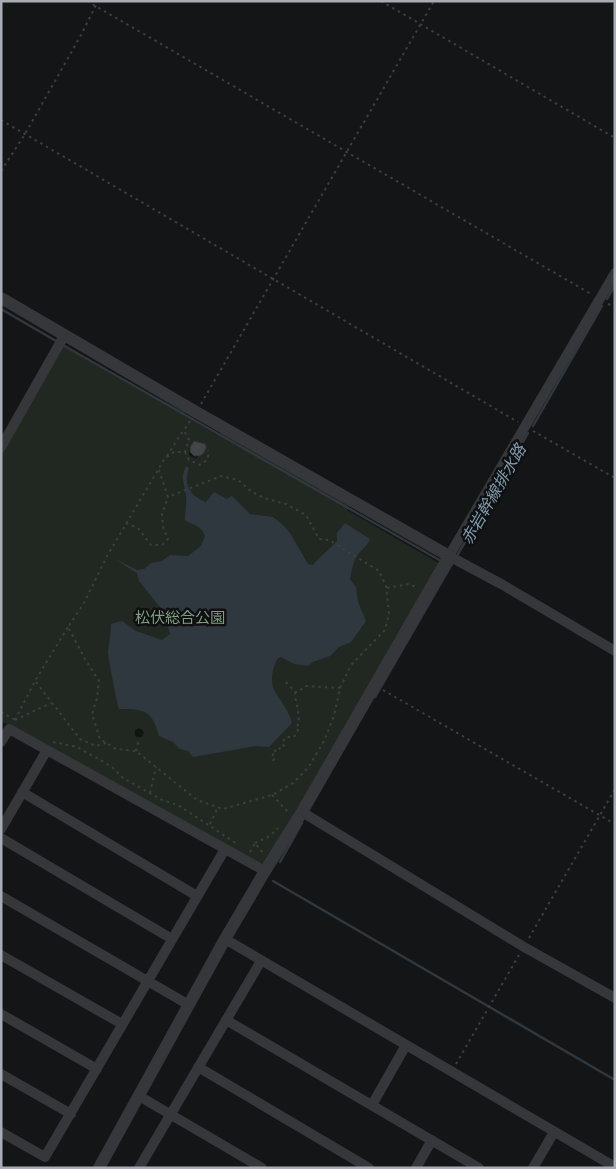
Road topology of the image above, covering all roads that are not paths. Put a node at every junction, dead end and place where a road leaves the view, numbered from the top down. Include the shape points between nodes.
1 (615, 273) edge
2 (1, 298) edge
3 (64, 336) junction
4 (1, 447) edge
5 (449, 556) junction
6 (615, 651) edge
7 (1, 742) edge
8 (49, 746) junction
9 (22, 792) junction
10 (305, 814) junction
11 (1, 828) edge
12 (1, 838) edge
13 (225, 849) junction
14 (267, 868) junction
15 (1, 896) edge
16 (197, 896) junction
17 (172, 939) junction
18 (225, 940) junction
19 (1, 955) edge
20 (261, 960) junction
21 (148, 981) junction
22 (615, 998) edge
23 (189, 1005) junction
24 (1, 1014) edge
25 (226, 1020) junction
26 (122, 1024) junction
27 (406, 1045) junction
28 (198, 1067) junction
29 (97, 1069) junction
30 (1, 1074) edge
31 (138, 1096) junction
32 (372, 1105) junction
33 (71, 1114) junction
34 (170, 1115) junction
35 (1, 1132) edge
36 (554, 1132) junction
37 (432, 1140) junction
38 (355, 1164) edge
39 (144, 1166) edge
40 (615, 1167) edge
41 (99, 1168) edge
42 (262, 1168) edge
43 (369, 1168) edge
44 (416, 1168) edge
45 (479, 1168) edge
46 (533, 1168) edge

1 - 5 street
2 - 3 street
3 - 4 street
3 - 5 street
5 - 6 street
5 - 10 street
7 - 8 street via 9,729
8 - 9 street
8 - 13 street
9 - 11 street
9 - 16 street
10 - 14 street
10 - 22 street
12 - 17 street
13 - 14 street via 247,856
13 - 16 street
14 - 18 street
15 - 21 street
16 - 17 street
17 - 21 street
18 - 20 street
18 - 23 street
19 - 26 street
20 - 25 street
20 - 27 street
21 - 23 street
21 - 26 street
23 - 31 street
24 - 29 street
25 - 28 street
25 - 32 street
26 - 29 street
27 - 32 street
27 - 36 street
28 - 34 street
28 - 38 street
29 - 33 street
30 - 33 street
31 - 34 street
31 - 41 street
32 - 37 street
33 - 35 street via 45,1157
34 - 39 street
34 - 42 street
36 - 40 street
36 - 46 street
37 - 44 street
37 - 45 street
38 - 43 street

